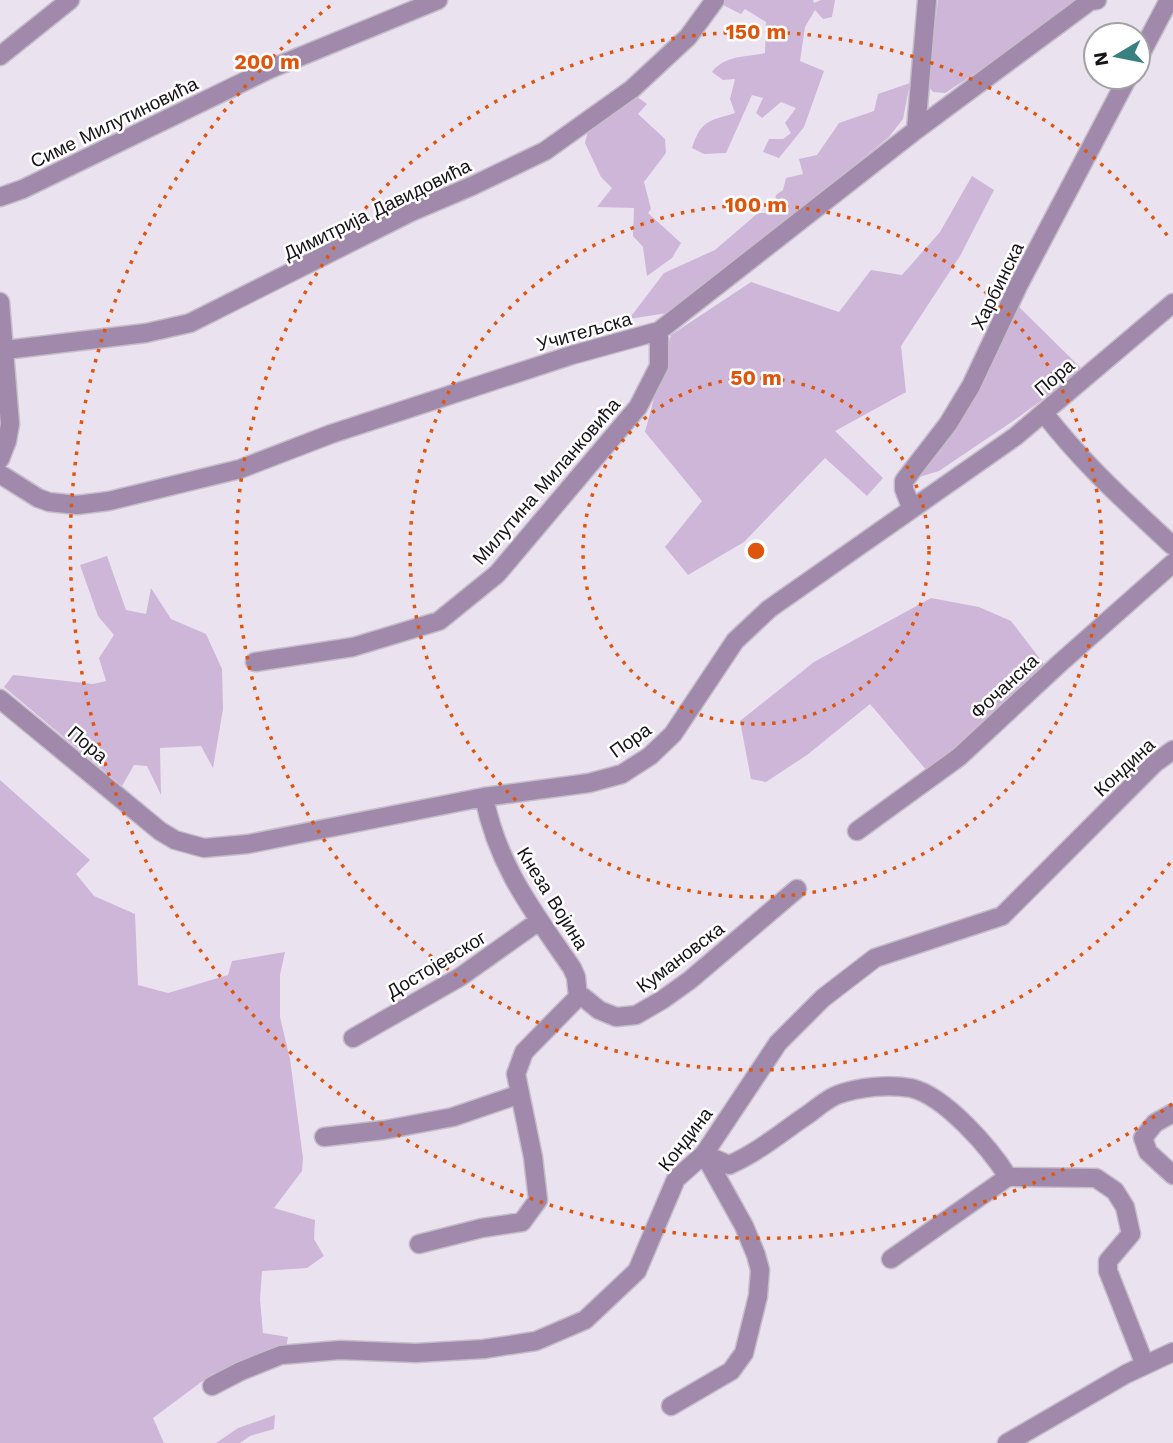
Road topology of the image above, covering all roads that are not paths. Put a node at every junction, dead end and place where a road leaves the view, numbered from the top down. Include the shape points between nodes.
1 (70, 0) edge
2 (438, 0) edge
3 (715, 0) edge
4 (927, 0) edge
5 (1097, 0) edge
6 (1169, 0) edge
7 (1152, 32) edge
8 (0, 56) edge
9 (1121, 91) edge
10 (916, 130) junction
11 (0, 197) edge
12 (0, 302) edge
13 (1173, 303) edge
14 (659, 331) junction
15 (5, 350) junction
16 (1044, 413) junction
17 (0, 459) edge
18 (0, 474) edge
19 (911, 507) junction
20 (1173, 546) edge
21 (1173, 563) edge
22 (255, 662) dead end
23 (0, 699) edge
24 (1173, 750) edge
25 (484, 797) junction
26 (857, 831) dead end
27 (797, 890) dead end
28 (539, 921) junction
29 (578, 993) junction
30 (353, 1038) dead end
31 (520, 1094) junction
32 (1173, 1113) edge
33 (324, 1138) dead end
34 (704, 1154) junction
35 (1173, 1175) edge
36 (1008, 1177) junction
37 (419, 1244) dead end
38 (891, 1259) dead end
39 (1173, 1352) edge
40 (1145, 1365) junction
41 (212, 1386) dead end
42 (671, 1406) dead end
43 (1007, 1443) edge

1 - 8 street
2 - 11 street, Симе Милутиновића via 270,69
3 - 15 street, Димитрија Давидовића via 688,37 632,89 545,151 411,212 190,323 146,333
4 - 10 street
5 - 10 street, Учитељска
6 - 7 street
9 - 19 street, Харбинска via 971,386 904,481
10 - 14 street, Учитељска
12 - 15 street
13 - 16 street, Пора
14 - 18 street, Учитељска via 331,433 240,468 121,498 77,505 49,502
14 - 22 street, Милутина Миланковића via 659,366 638,407 497,574 478,590 439,621 353,647
15 - 17 street via 10,424
16 - 19 street, Пора
16 - 20 street via 1099,477
19 - 25 street, Пора via 754,623 735,642 673,734 643,761 622,774 589,783
21 - 26 street, Фочанска via 959,757
23 - 25 street, Пора via 160,831 188,845 248,844
24 - 34 street, Кондина via 1155,762 1002,916 875,958 823,998 778,1043
25 - 28 street, Кнеза Војина via 502,857
27 - 29 street, Кумановска via 690,980 636,1015 616,1017
28 - 29 street, Кнеза Војина via 572,968
28 - 30 street, Достојевског via 460,977
29 - 31 street via 572,1006 524,1052 516,1074
31 - 33 street via 453,1117
31 - 37 street via 538,1200 522,1222
32 - 35 street via 1143,1138 1148,1152
34 - 36 street via 729,1165 751,1155 836,1096 890,1086 913,1089 945,1108 996,1158
34 - 41 street, Кондина via 676,1179 637,1271 585,1320 536,1341 484,1349 281,1355
34 - 42 street via 756,1255 758,1296 744,1353 730,1371
36 - 38 street
36 - 40 street via 1096,1178 1115,1191 1125,1207 1130,1234 1108,1261 1108,1271
39 - 40 street
40 - 43 street

